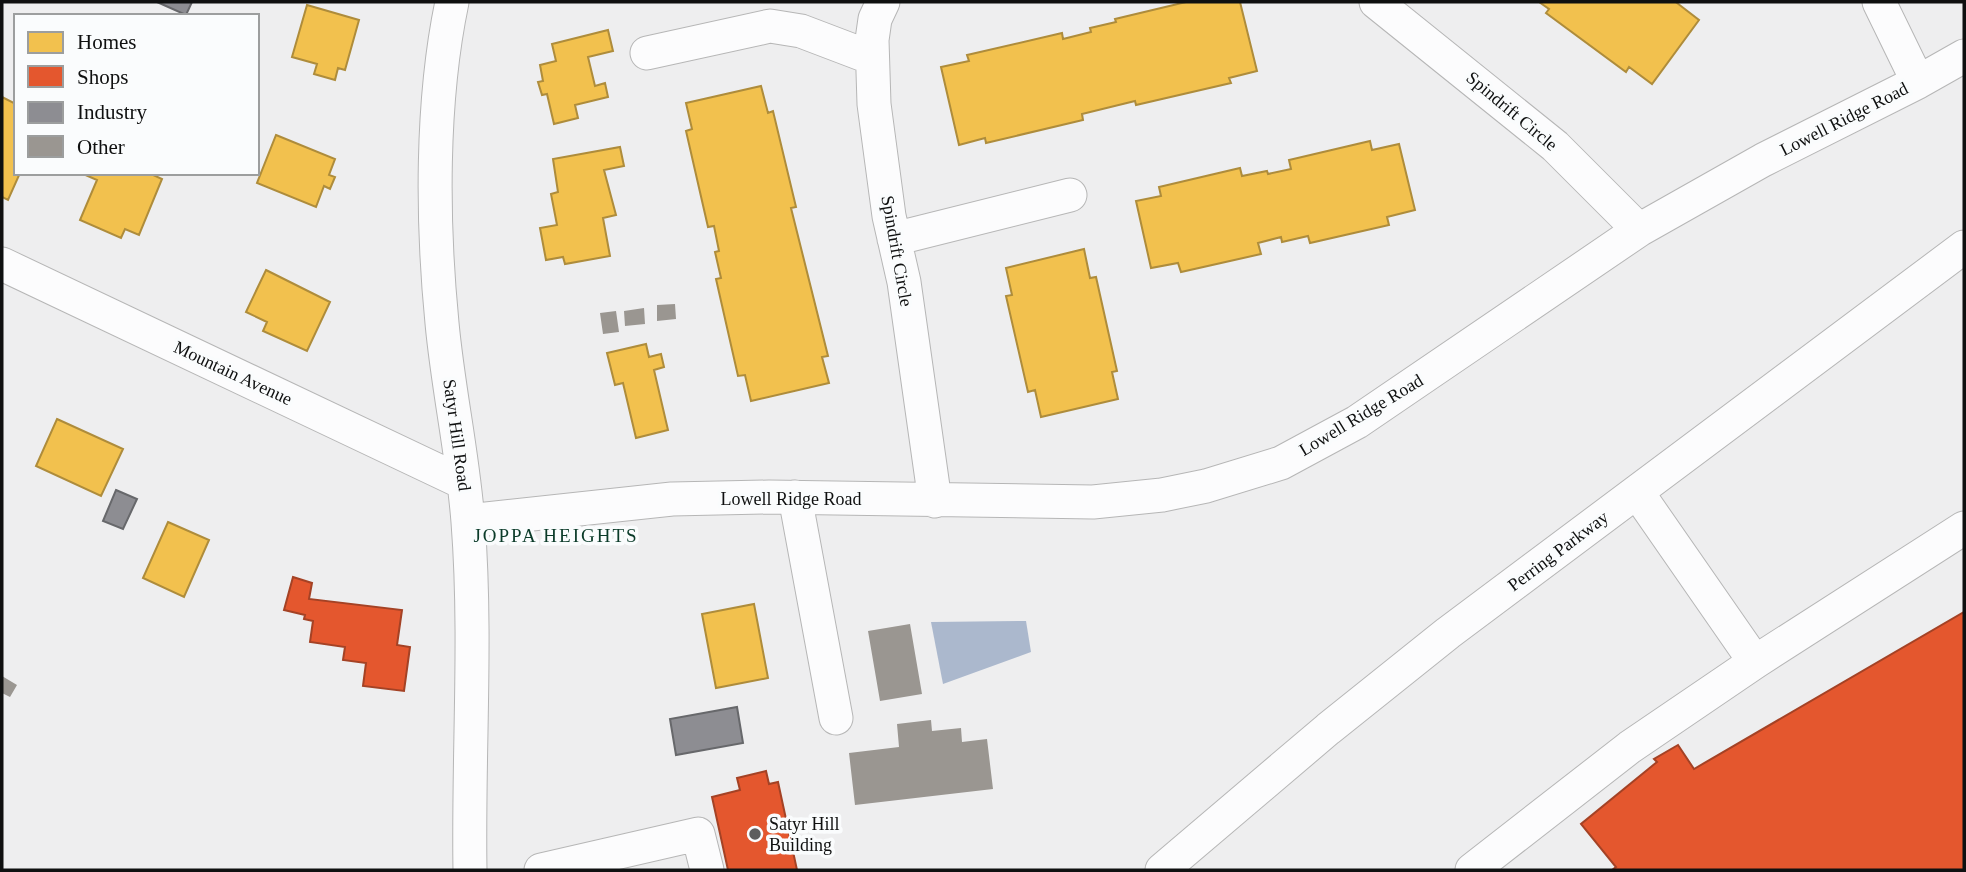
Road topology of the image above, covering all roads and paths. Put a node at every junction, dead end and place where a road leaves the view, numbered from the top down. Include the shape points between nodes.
1 (452, 2) edge
2 (883, 2) edge
3 (1376, 2) edge
4 (1879, 2) edge
5 (647, 53) dead end
6 (1964, 56) edge
7 (873, 58) junction
8 (1918, 82) junction
9 (1070, 195) dead end
10 (1639, 230) junction
11 (894, 239) junction
12 (1964, 247) edge
13 (2, 264) edge
14 (464, 483) junction
15 (1637, 492) junction
16 (795, 498) junction
17 (935, 501) junction
18 (468, 521) junction
19 (1964, 528) edge
20 (1755, 662) junction
21 (836, 718) dead end
22 (470, 870) edge
23 (541, 870) edge
24 (707, 870) edge
25 (1162, 870) edge
26 (1472, 870) edge

1 - 14 street, Satyr Hill Road via 436,167 436,253
2 - 7 street, Spindrift Circle via 875,19
3 - 10 street, Spindrift Circle via 1555,146
4 - 8 street
5 - 7 street via 770,26 801,31
6 - 8 street, Lowell Ridge Road
7 - 11 street, Spindrift Circle via 874,104
8 - 10 street, Lowell Ridge Road via 1763,160
9 - 11 street
10 - 17 street, Lowell Ridge Road via 1357,422 1281,463 1162,495 1093,502
11 - 17 street, Spindrift Circle
12 - 15 street, Perring Parkway
13 - 14 street, Mountain Avenue
14 - 18 street, Satyr Hill Road
15 - 20 street
15 - 25 street, Perring Parkway via 1328,729
16 - 17 street, Lowell Ridge Road
16 - 18 street, Lowell Ridge Road via 672,499
16 - 21 street
18 - 22 street, Satyr Hill Road via 472,601
19 - 20 street
20 - 26 street via 1630,747
23 - 24 street via 698,834

